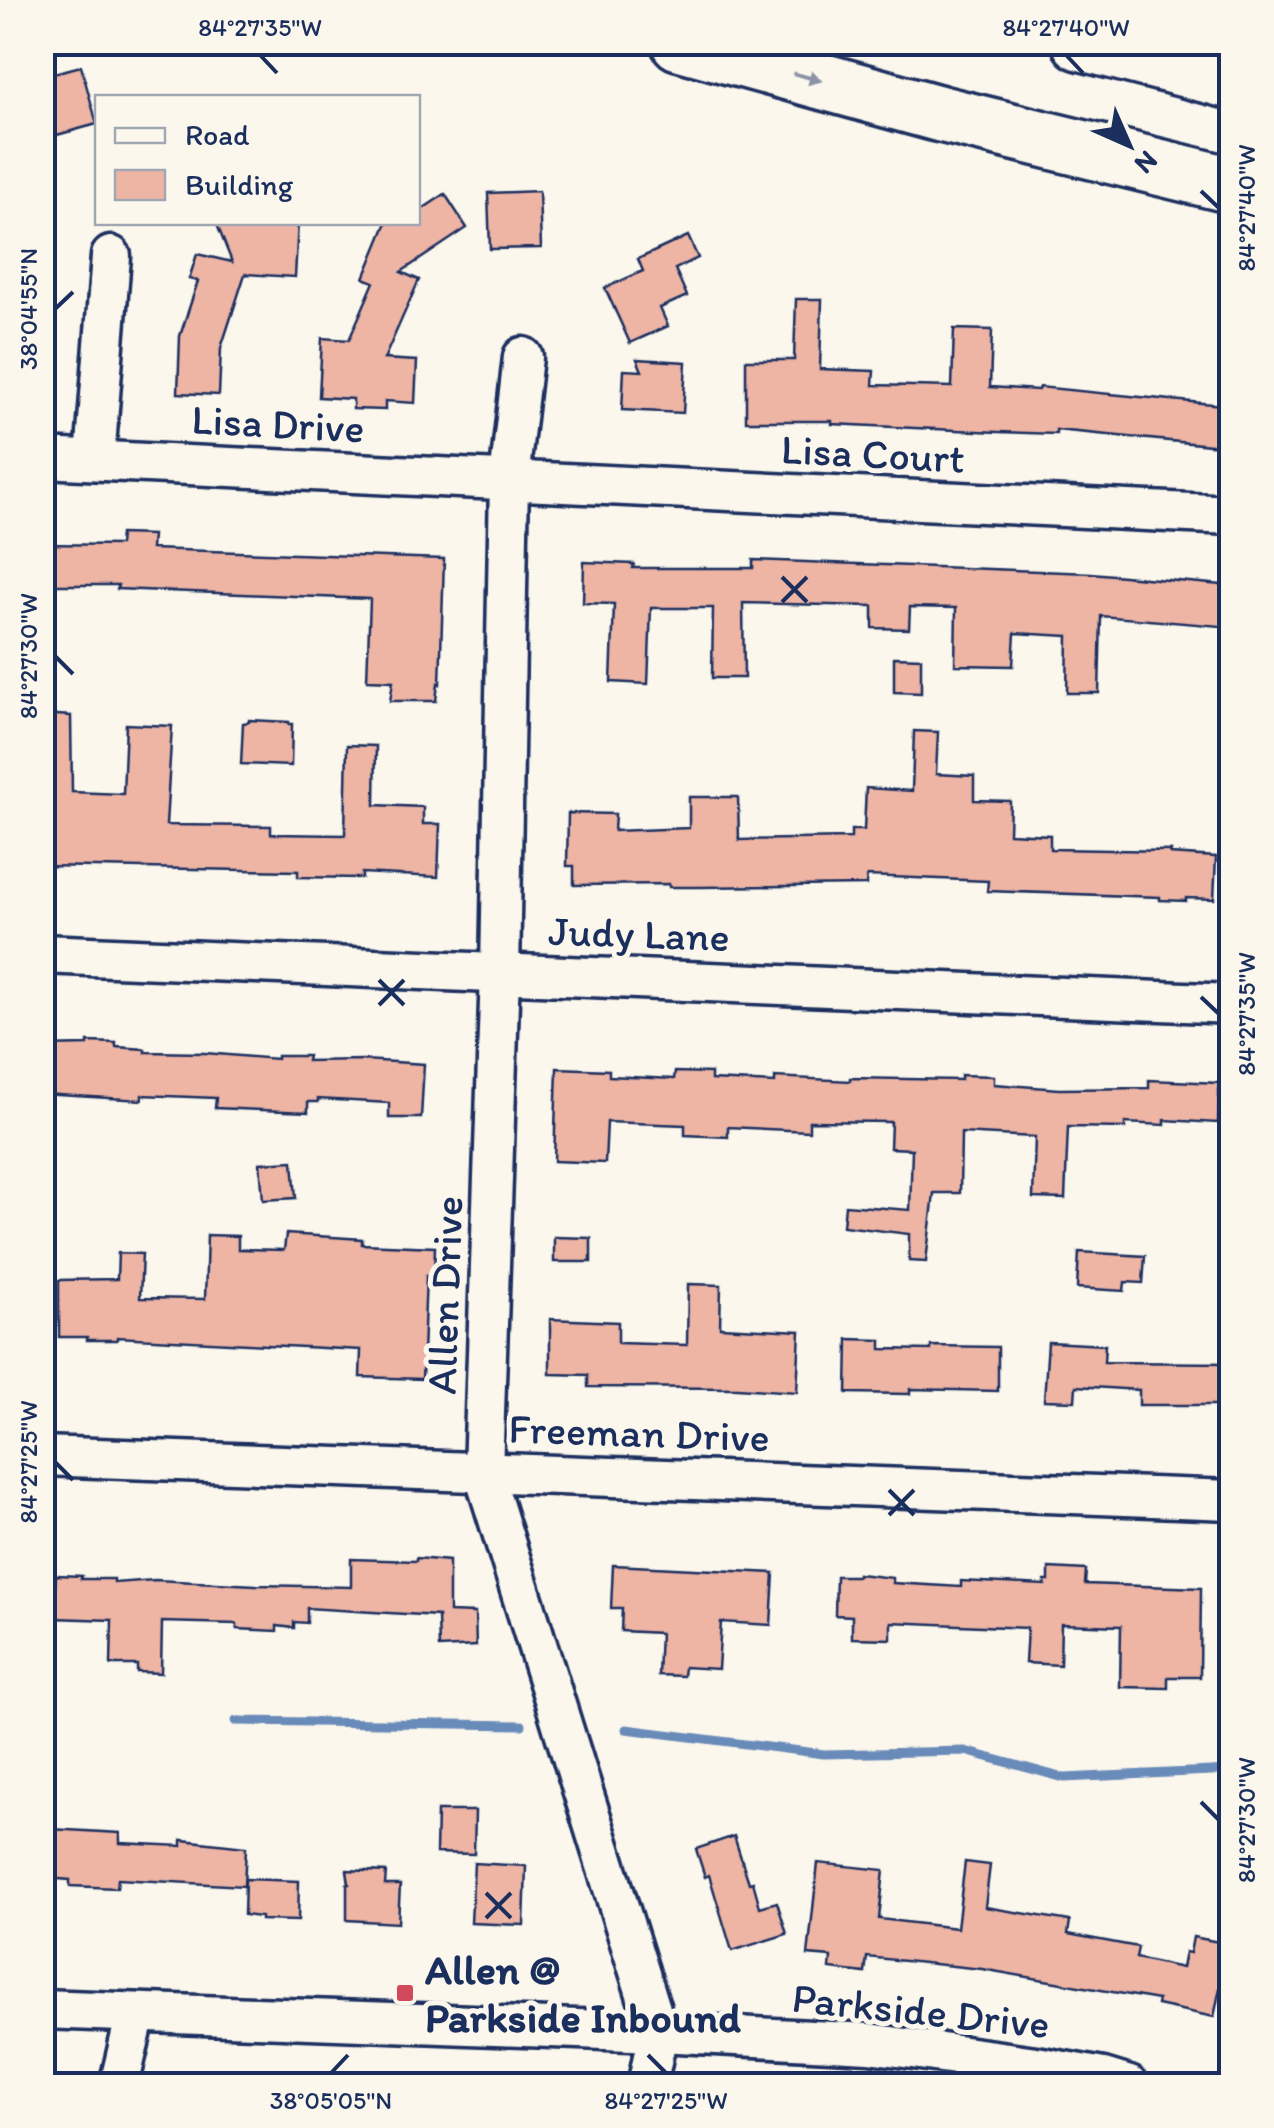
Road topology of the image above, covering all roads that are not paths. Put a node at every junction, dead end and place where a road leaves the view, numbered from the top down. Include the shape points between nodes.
1 (679, 42) edge
2 (1097, 46) edge
3 (1232, 81) edge
4 (1232, 184) edge
5 (110, 256) dead end
6 (523, 357) dead end
7 (42, 458) edge
8 (95, 459) junction
9 (510, 480) junction
10 (1232, 515) edge
11 (42, 954) edge
12 (500, 972) junction
13 (1232, 1004) edge
14 (42, 1456) edge
15 (484, 1470) junction
16 (1232, 1500) edge
17 (42, 2010) edge
18 (136, 2013) junction
19 (658, 2032) junction
20 (119, 2086) edge
21 (647, 2086) edge
22 (1129, 2086) edge

1 -> 4 highway
2 - 3 highway
5 - 8 street
6 - 9 street, Allen Drive
7 - 8 street, Lisa Drive
8 - 9 street, Lisa Drive
9 - 10 street, Lisa Court
9 - 12 street, Allen Drive
11 - 12 street, Judy Lane
12 - 13 street, Judy Lane
12 - 15 street, Allen Drive
14 - 15 street, Freeman Drive
15 - 16 street, Freeman Drive
15 - 19 street, Allen Drive
17 - 18 street, Parkside Drive
18 - 19 street, Parkside Drive
18 - 20 street
19 - 21 street, Allen Drive
19 - 22 street, Parkside Drive via 869,2043

